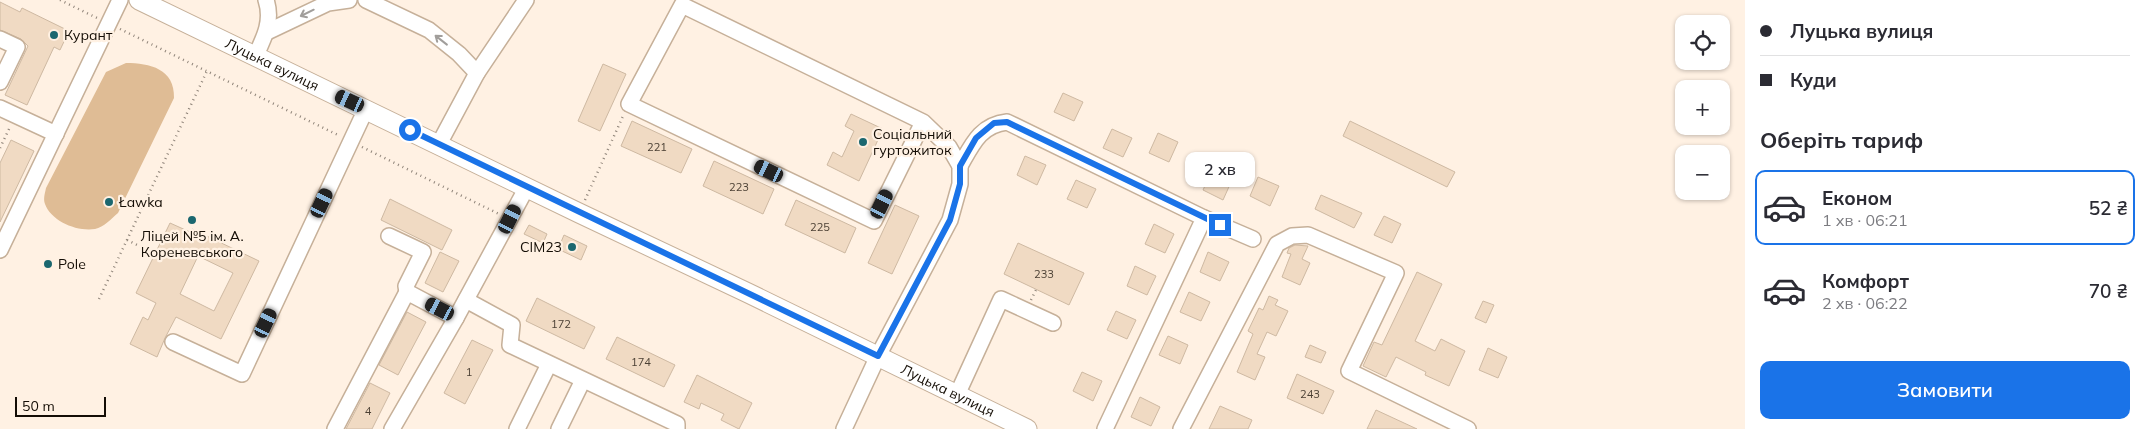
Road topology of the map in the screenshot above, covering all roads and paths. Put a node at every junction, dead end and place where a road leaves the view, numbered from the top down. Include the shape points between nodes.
1 (60, 0) edge
2 (120, 0) edge
3 (266, 0) edge
4 (349, 0) edge
5 (366, 0) edge
6 (526, 0) edge
7 (144, 1) edge
8 (109, 24) junction
9 (267, 32) junction
10 (0, 39) edge
11 (255, 57) junction
12 (207, 71) junction
13 (477, 73) junction
14 (0, 82) edge
15 (629, 104) junction
16 (0, 108) edge
17 (366, 109) junction
18 (16, 115) junction
19 (923, 122) junction
20 (56, 134) junction
21 (351, 141) junction
22 (439, 144) junction
23 (0, 148) edge
24 (960, 166) junction
25 (527, 187) junction
26 (580, 213) junction
27 (1204, 218) junction
28 (510, 219) junction
29 (389, 236) dead end
30 (1253, 239) dead end
31 (127, 240) junction
32 (0, 250) edge
33 (155, 254) dead end
34 (407, 292) junction
35 (99, 299) dead end
36 (466, 300) junction
37 (456, 318) junction
38 (1053, 323) dead end
39 (174, 342) dead end
40 (878, 356) junction
41 (549, 364) junction
42 (583, 380) junction
43 (957, 395) junction
44 (335, 429) edge
45 (392, 429) edge
46 (517, 429) edge
47 (559, 429) edge
48 (677, 429) edge
49 (844, 429) edge
50 (1027, 429) edge
51 (1104, 429) edge
52 (1181, 429) edge
53 (1468, 429) edge

1 - 8 path
2 - 8 street
3 - 9 street
4 -> 9 street via 328,3
13 -> 5 street via 429,30
6 - 13 street
7 - 11 main road, Луцька вулиця
8 - 12 path
8 - 20 street
9 - 11 street
10 - 14 street via 17,47
11 - 17 main road, Луцька вулиця
12 - 21 path
12 - 31 path
13 - 22 street
15 - 19 street via 682,5
15 - 19 street via 874,221
15 - 26 path
16 - 18 street
17 - 21 street
17 - 22 main road, Луцька вулиця
18 - 20 street
18 - 23 path
19 - 24 street via 948,146
20 - 32 street
21 - 28 path
21 - 39 street via 242,374
22 - 25 main road, Луцька вулиця
24 - 27 street via 976,138 994,123 1007,122
24 - 40 street via 960,184 950,220
25 - 26 main road, Луцька вулиця
25 - 28 street
26 - 40 main road, Луцька вулиця
27 - 30 street
27 - 51 street
28 - 36 street
29 - 34 street via 423,252 406,286
31 - 33 path
31 - 35 path
34 - 37 street
34 - 44 street
36 - 37 street
36 - 41 street via 512,325 510,346
37 - 45 street
38 - 43 street via 1001,299
40 - 43 main road, Луцька вулиця
40 - 49 street
41 - 42 street
41 - 46 street
42 - 47 street
42 - 48 street via 677,424
43 - 50 main road, Луцька вулиця
52 - 53 street via 1277,244 1292,236 1308,235 1396,273 1349,371

